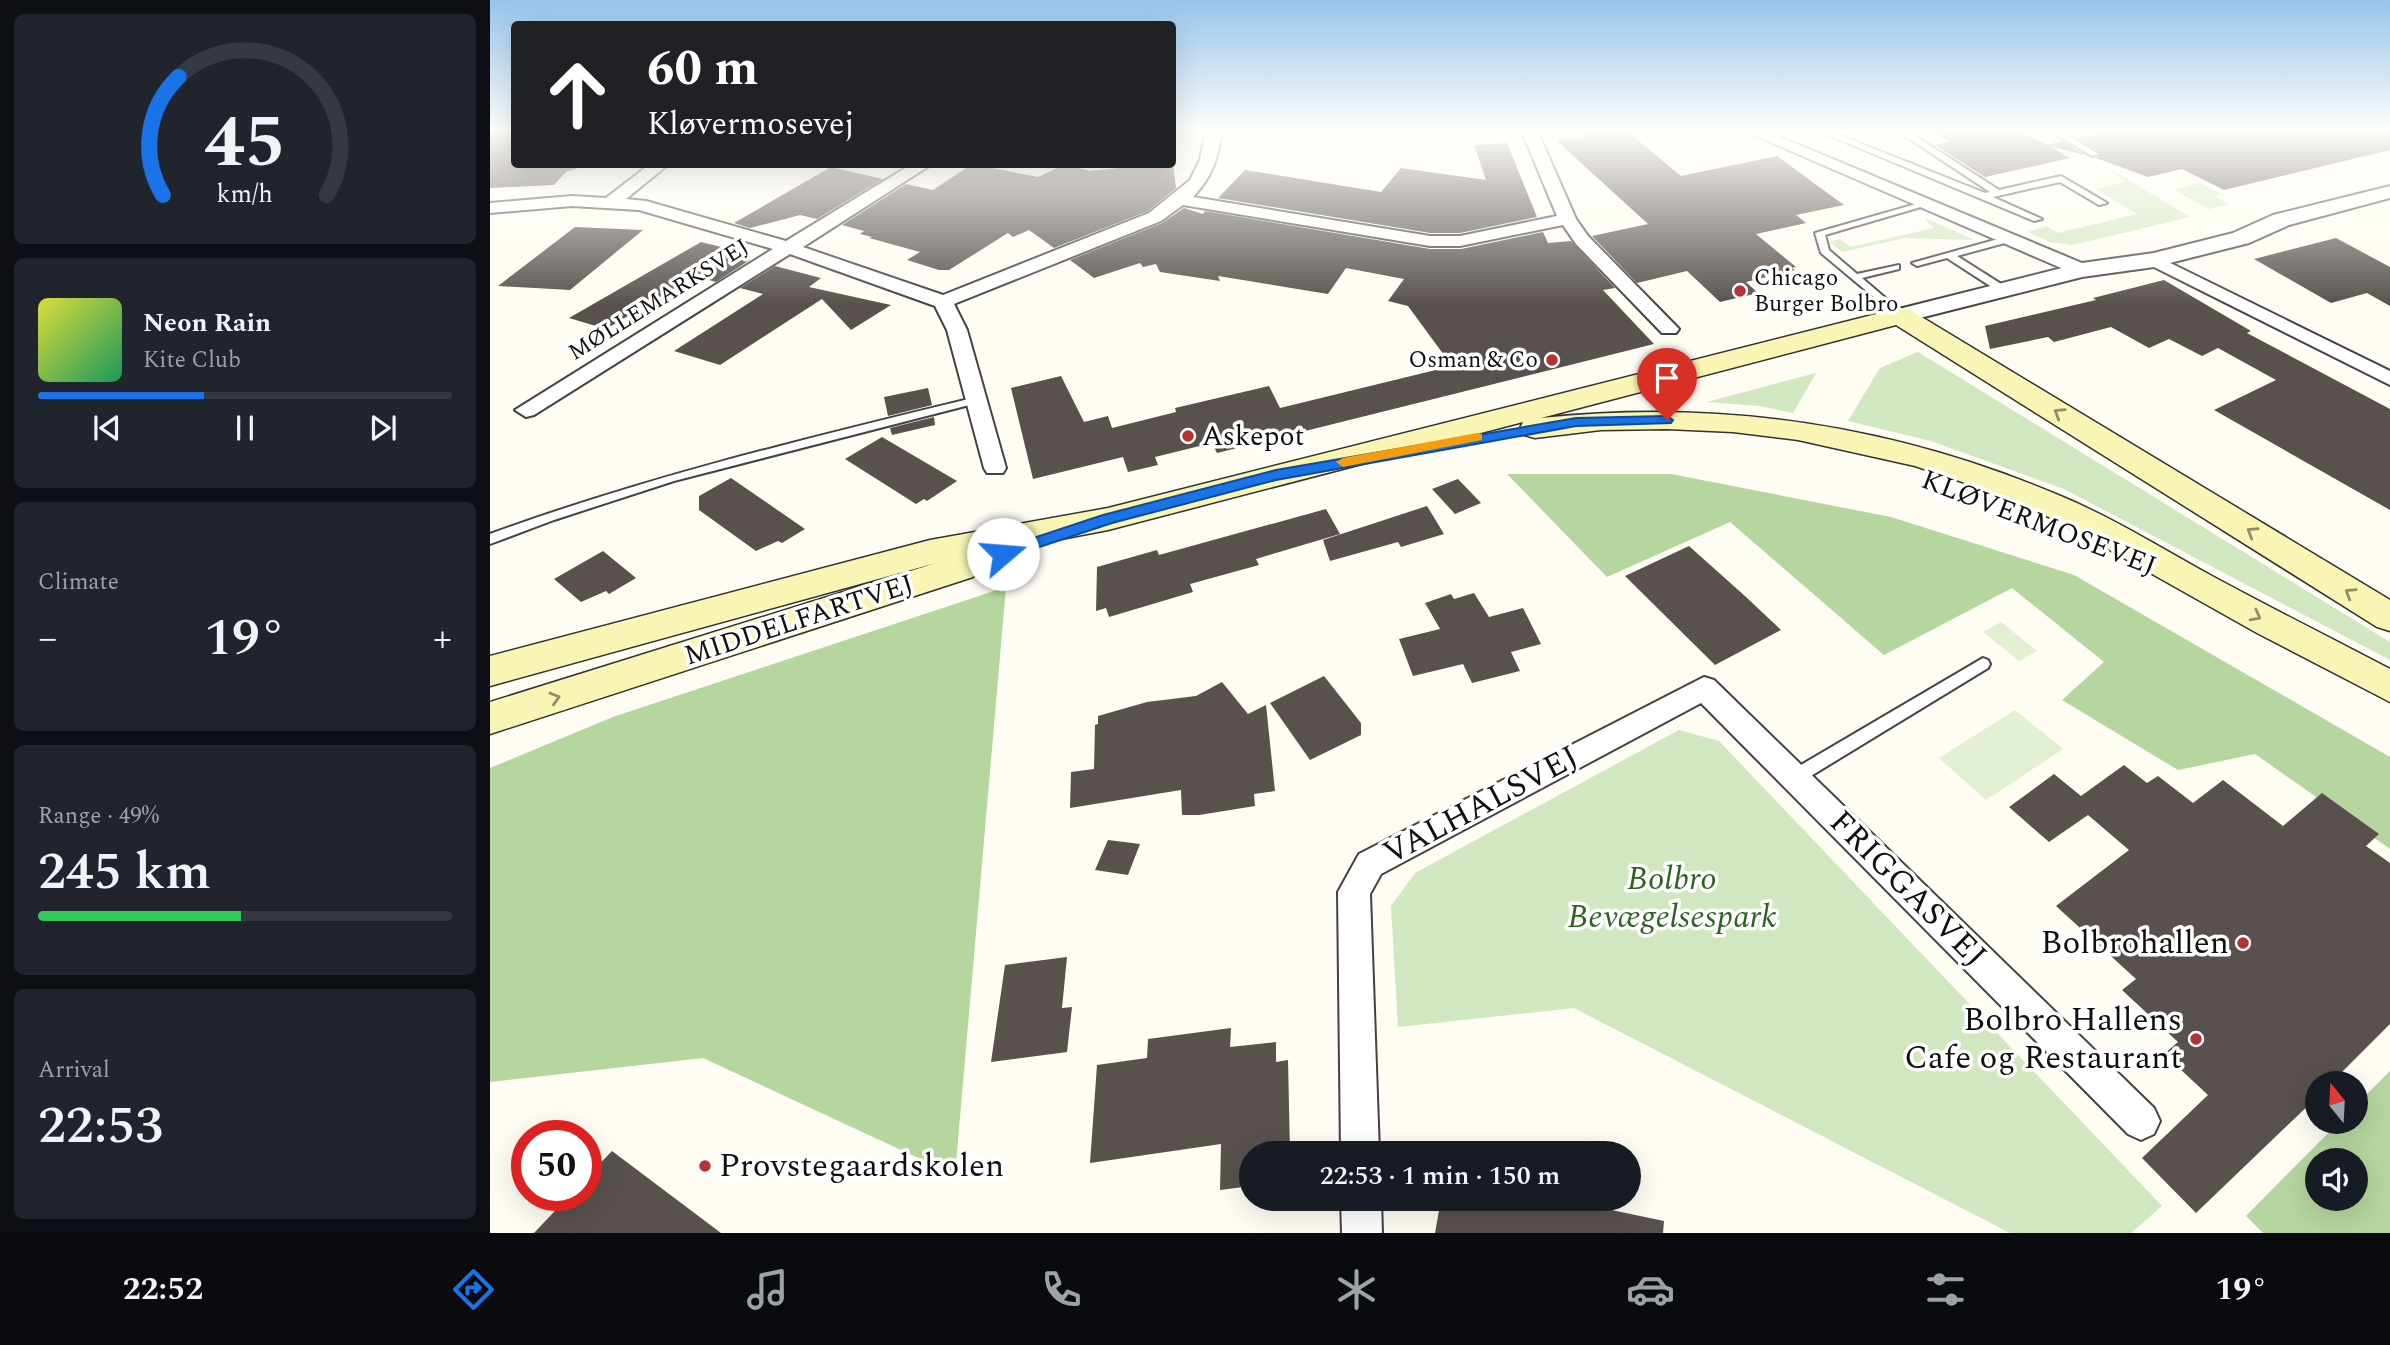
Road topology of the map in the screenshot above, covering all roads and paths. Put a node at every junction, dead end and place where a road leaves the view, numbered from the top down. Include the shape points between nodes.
1 (628, 190) edge
2 (883, 190) edge
3 (1191, 190) edge
4 (1555, 190) edge
5 (1892, 190) edge
6 (1967, 190) edge
7 (1993, 190) edge
8 (2014, 190) edge
9 (2079, 190) edge
10 (2390, 192) edge
11 (1998, 193) junction
12 (1983, 196) junction
13 (1181, 200) junction
14 (610, 203) junction
15 (2102, 203) dead end
16 (1926, 204) junction
17 (490, 208) edge
18 (1567, 219) junction
19 (2037, 219) dead end
20 (2281, 220) junction
21 (2009, 239) junction
22 (789, 248) junction
23 (1949, 255) junction
24 (2154, 260) junction
25 (1917, 263) dead end
26 (1896, 267) dead end
27 (2082, 270) junction
28 (1855, 276) junction
29 (2005, 291) junction
30 (943, 303) junction
31 (1900, 316) junction
32 (1669, 329) dead end
33 (2390, 379) edge
34 (977, 400) junction
35 (526, 410) dead end
36 (995, 468) dead end
37 (1276, 475) junction
38 (1108, 519) junction
39 (490, 539) edge
40 (930, 552) junction
41 (2390, 617) edge
42 (649, 628) junction
43 (490, 649) edge
44 (1983, 664) dead end
45 (490, 671) edge
46 (2390, 687) edge
47 (490, 688) edge
48 (1704, 688) joint
49 (490, 719) edge
50 (1795, 776) junction
51 (2141, 1122) dead end
52 (1360, 1141) edge
53 (1362, 1211) edge
54 (1362, 1233) edge

1 - 14 street
2 - 22 street, MØLLEMARKSVEJ
3 - 13 street
4 - 18 street
5 - 16 street
6 - 12 lane
7 - 11 lane
8 - 11 lane
9 - 15 lane
10 - 20 street, MIDDELFARTVEJ
11 - 12 lane
12 - 19 lane
13 - 18 street via 1430,241 1460,241
13 - 30 street via 1154,218
14 - 17 street via 572,201
14 - 22 street via 640,205
16 - 21 street
16 - 28 lane via 1820,233 1824,251
18 - 32 street
20 - 24 street, MIDDELFARTVEJ via 2241,238
20 - 27 street, MIDDELFARTVEJ via 2220,226 2096,258
21 - 23 lane
21 - 27 street
22 - 30 street
22 - 35 street, MØLLEMARKSVEJ
23 - 25 lane
23 - 29 lane
24 - 27 street, MIDDELFARTVEJ
24 - 33 street
26 - 28 lane
27 - 29 street, MIDDELFARTVEJ
28 - 31 lane
29 - 31 street, MIDDELFARTVEJ
30 - 34 street via 957,330
31 - 37 main road, MIDDELFARTVEJ
41 -> 31 main road
34 - 36 street
34 - 39 lane via 682,473
37 - 38 main road, MIDDELFARTVEJ
37 -> 46 main road, KLØVERMOSEVEJ via 1506,432 1642,431 1748,439 1820,452 1947,483 2041,517 2196,583
38 - 40 main road, MIDDELFARTVEJ
49 -> 38 main road, MIDDELFARTVEJ
40 - 42 main road, MIDDELFARTVEJ
40 - 43 main road via 852,559
42 - 45 main road, MIDDELFARTVEJ
42 - 47 main road
44 - 50 lane
48 - 50 street, FRIGGASVEJ
48 - 52 street, VALHALSVEJ via 1370,864 1354,892
50 - 51 street, FRIGGASVEJ
53 - 54 street

